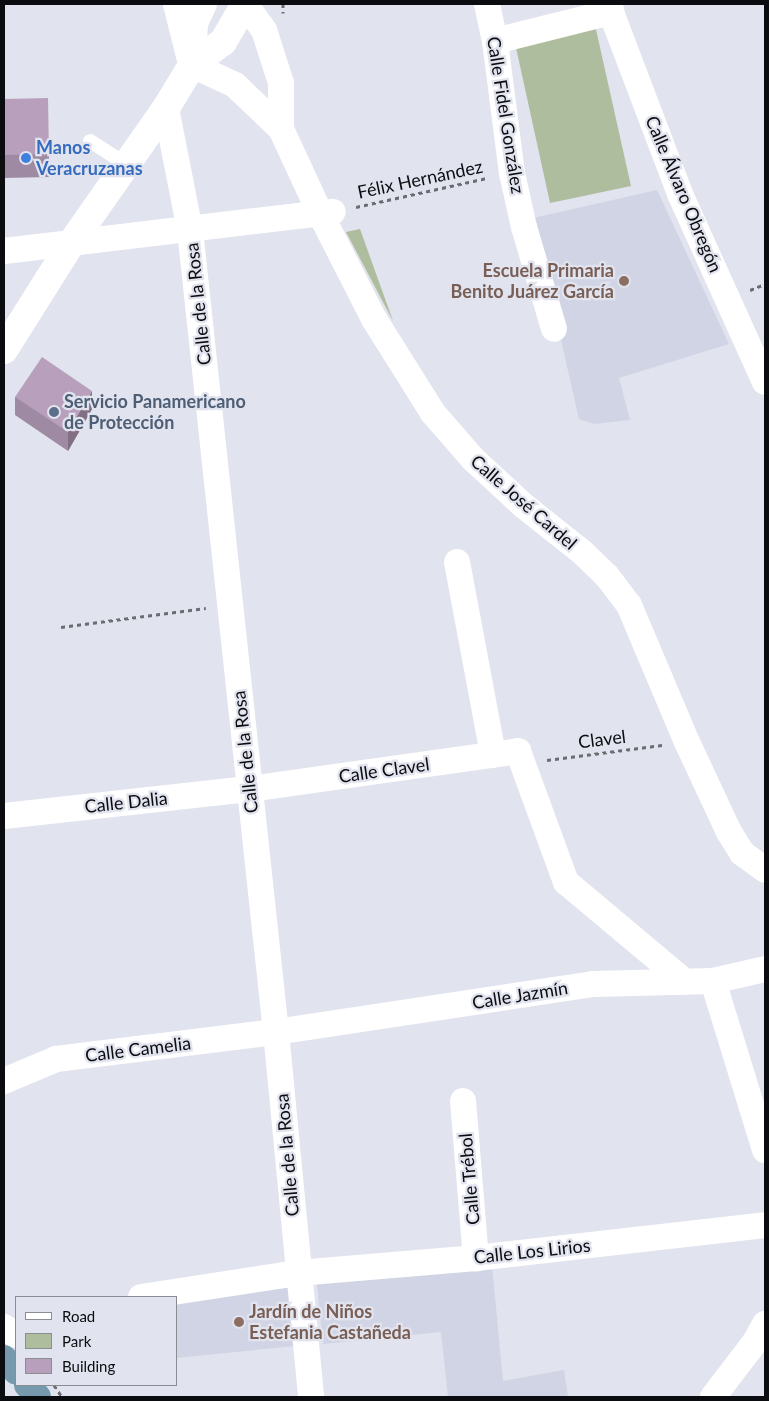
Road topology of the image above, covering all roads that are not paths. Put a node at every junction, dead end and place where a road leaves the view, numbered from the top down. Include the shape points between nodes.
1 (177, 4) edge
2 (202, 4) edge
3 (245, 4) edge
4 (487, 4) edge
5 (610, 8) edge
6 (495, 41) junction
7 (192, 65) junction
8 (166, 108) junction
9 (281, 129) junction
10 (90, 141) dead end
11 (126, 164) junction
12 (327, 212) junction
13 (190, 230) junction
14 (70, 244) junction
15 (4, 251) edge
16 (554, 329) dead end
17 (4, 350) edge
18 (765, 382) edge
19 (457, 562) dead end
20 (511, 756) junction
21 (249, 789) junction
22 (4, 816) edge
23 (765, 870) edge
24 (765, 969) edge
25 (713, 980) junction
26 (686, 982) junction
27 (276, 1032) junction
28 (4, 1081) edge
29 (463, 1101) dead end
30 (765, 1150) edge
31 (765, 1225) edge
32 (476, 1258) junction
33 (298, 1273) junction
34 (148, 1296) edge
35 (765, 1324) edge
36 (311, 1397) edge
37 (713, 1397) edge

1 - 7 main road
2 - 7 main road via 194,23
3 - 7 main road via 222,42
3 - 9 street, Calle José Cardel via 264,30 282,83
4 - 6 street, Calle Fidel González
5 - 6 street
5 - 18 street, Calle Álvaro Obregón via 680,194
6 - 16 street, Calle Fidel González via 512,173
7 - 8 main road
7 - 9 street, Calle José Cardel via 235,85
8 - 11 main road
8 - 13 street, Calle de la Rosa
9 - 12 street, Calle José Cardel
10 - 11 lane
11 - 14 main road
12 - 13 street
12 - 23 street, Calle José Cardel via 374,319 432,413 473,459 595,564 629,605 729,832 742,853
13 - 14 street
13 - 21 street, Calle de la Rosa
14 - 15 street
14 - 17 main road
19 - 20 street
20 - 21 street, Calle Clavel
20 - 26 street via 566,882
21 - 22 street, Calle Dalia
21 - 27 street, Calle de la Rosa
24 - 25 street, Calle Jazmín
25 - 26 street, Calle Jazmín
25 - 30 street
26 - 27 street, Calle Jazmín via 593,984
27 - 28 street, Calle Camelia via 56,1058
27 - 33 street, Calle de la Rosa
29 - 32 street, Calle Trébol
31 - 32 street, Calle Los Lirios
32 - 33 street, Calle Los Lirios
33 - 34 street, Calle Los Lirios
33 - 36 street, Calle de la Rosa
35 - 37 street

